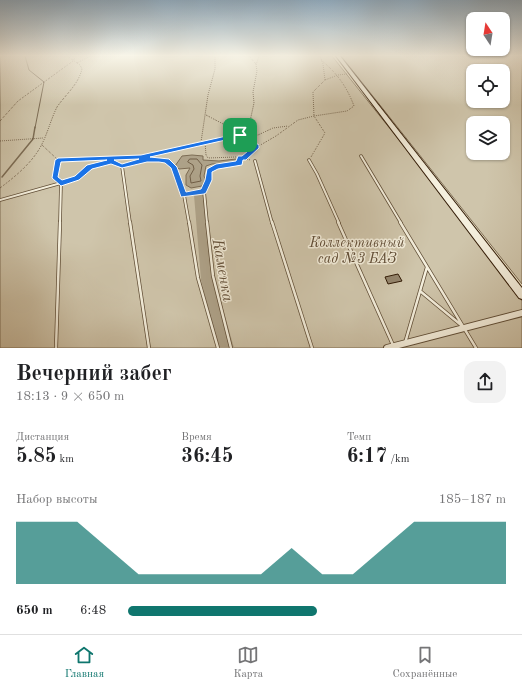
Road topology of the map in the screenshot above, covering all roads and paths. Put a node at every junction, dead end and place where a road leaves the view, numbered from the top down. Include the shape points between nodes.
1 (58, 72) edge
2 (81, 72) edge
3 (214, 72) edge
4 (257, 72) edge
5 (323, 72) edge
6 (335, 72) edge
7 (351, 74) joint
8 (338, 75) junction
9 (325, 80) junction
10 (206, 115) junction
11 (314, 116) junction
12 (0, 121) edge
13 (288, 126) junction
14 (240, 135) junction
15 (247, 135) junction
16 (44, 138) junction
17 (0, 141) edge
18 (250, 141) junction
19 (201, 142) junction
20 (206, 142) junction
21 (41, 144) junction
22 (257, 147) junction
23 (149, 155) dead end
24 (361, 156) dead end
25 (141, 157) dead end
26 (240, 158) junction
27 (244, 158) junction
28 (147, 159) joint
29 (58, 160) junction
30 (309, 160) joint
31 (255, 161) joint
32 (122, 166) junction
33 (61, 183) junction
34 (0, 188) edge
35 (204, 191) junction
36 (184, 195) junction
37 (0, 200) edge
38 (427, 267) junction
39 (420, 291) junction
40 (522, 295) edge
41 (522, 312) edge
42 (463, 328) junction
43 (405, 343) junction
44 (392, 347) edge
45 (56, 348) edge
46 (149, 348) edge
47 (218, 348) edge
48 (232, 348) edge
49 (312, 348) edge
50 (476, 348) edge

1 - 12 path via 18,101
2 - 16 path via 72,90 61,102
3 - 10 path
4 - 15 path
5 - 9 path
6 - 8 path
7 - 8 path
7 - 40 main road
8 - 9 path
8 - 11 path via 354,106 347,111
9 - 11 path via 313,92
10 - 14 path
10 - 19 path
11 - 13 path via 298,120
11 - 30 path via 325,134
13 - 15 path via 274,128 258,135
13 - 22 path
14 - 15 path
14 - 18 path
14 - 20 path
15 - 18 path
16 - 17 path
16 - 21 path
18 - 22 path
19 - 20 path
19 - 23 path
20 - 26 path via 204,148 208,158
21 - 29 path
21 - 34 path via 36,154
22 - 27 path
24 - 38 lane
25 - 29 path
26 - 27 path
26 - 35 path via 239,163 216,166 209,170 209,180
27 - 31 path
28 - 32 lane
28 - 36 path via 167,161 173,167
29 - 33 path via 55,178
30 - 44 lane
31 - 49 lane via 280,251
32 - 33 path via 112,162 90,167 77,178
32 - 46 lane
33 - 37 lane
33 - 45 lane
35 - 36 lane
35 - 48 lane via 213,276
36 - 47 lane via 198,278
38 - 39 lane
38 - 42 lane
39 - 42 lane
39 - 43 lane
41 - 42 street
42 - 43 street
42 - 50 lane
43 - 44 street

